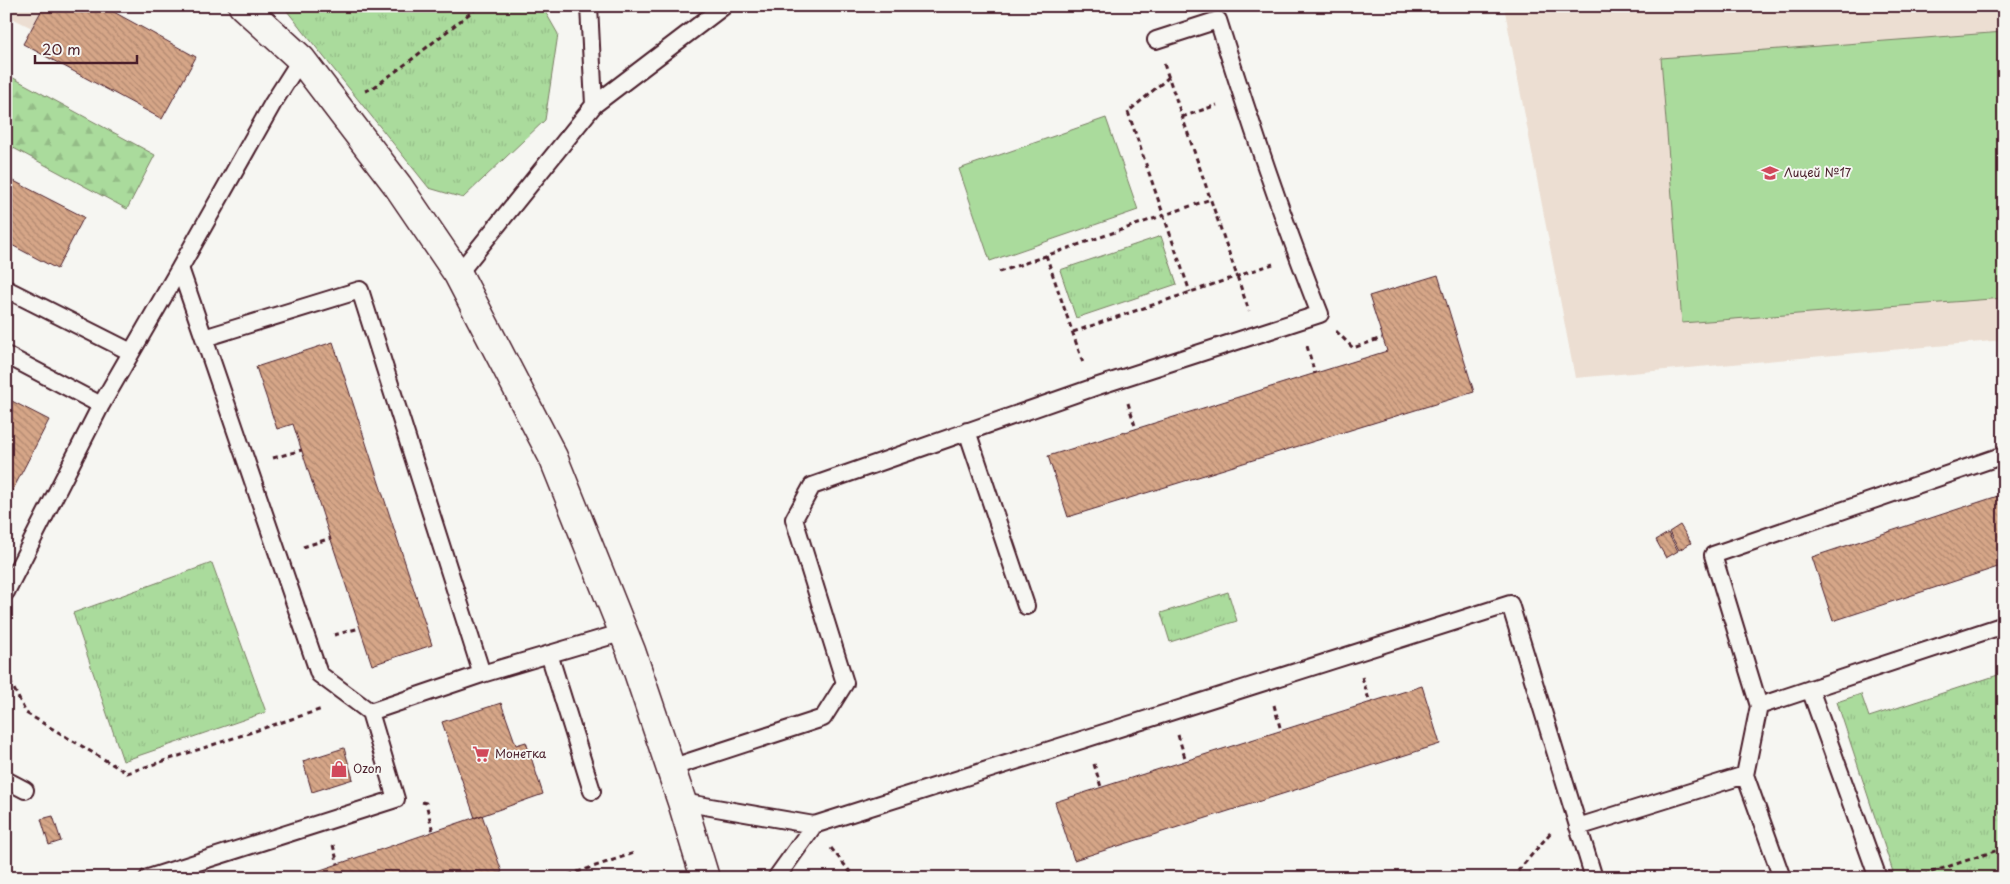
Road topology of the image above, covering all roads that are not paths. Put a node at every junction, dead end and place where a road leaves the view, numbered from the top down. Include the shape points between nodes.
1 (244, 6) edge
2 (589, 6) edge
3 (724, 6) edge
4 (1215, 13) edge
5 (1156, 40) road end
6 (301, 59) junction
7 (594, 105) junction
8 (180, 268) junction
9 (458, 274) junction
10 (6, 289) edge
11 (204, 338) junction
12 (131, 352) junction
13 (6, 355) edge
14 (101, 405) junction
15 (968, 431) junction
16 (2004, 455) edge
17 (6, 592) edge
18 (1026, 606) dead end
19 (2004, 625) edge
20 (624, 632) junction
21 (549, 654) junction
22 (482, 674) junction
23 (1810, 689) junction
24 (1759, 706) junction
25 (370, 712) junction
26 (670, 768) junction
27 (1744, 775) junction
28 (6, 780) edge
29 (25, 790) dead end
30 (592, 791) dead end
31 (682, 802) junction
32 (814, 826) junction
33 (1578, 827) junction
34 (148, 878) edge
35 (705, 878) edge
36 (776, 878) edge
37 (1594, 878) edge
38 (1782, 878) edge
39 (1878, 878) edge

1 - 6 street
2 - 7 lane
3 - 7 lane
4 - 5 lane
4 - 15 lane via 1320,314
6 - 8 lane
6 - 9 street via 398,186
7 - 9 lane
8 - 11 lane
8 - 12 lane
9 - 20 street via 553,457
10 - 12 lane
11 - 22 lane via 360,290
11 - 25 lane via 319,674
12 - 14 lane
13 - 14 lane
14 - 17 lane
15 - 18 lane
15 - 26 lane via 812,486 794,518 845,683 823,718
16 - 24 lane via 1713,555
19 - 23 lane
20 - 21 lane
20 - 26 street
21 - 22 lane
21 - 30 lane
22 - 25 lane
23 - 24 lane
23 - 39 lane
24 - 27 lane
25 - 34 lane via 396,799
26 - 31 street
27 - 33 lane
27 - 38 lane
28 - 29 lane
31 - 32 lane
31 - 35 street
32 - 33 lane via 1510,604
32 - 36 lane
33 - 37 lane

